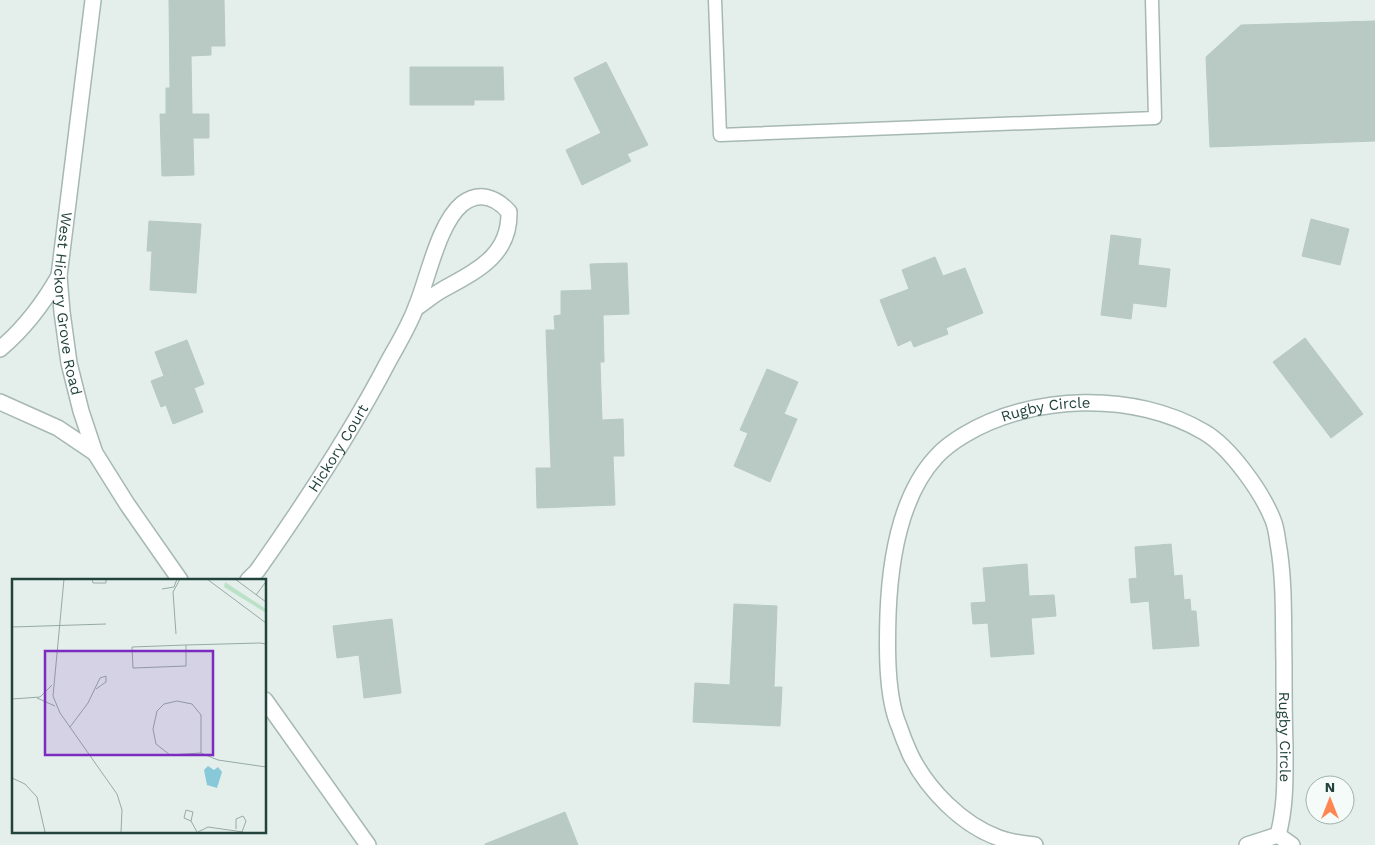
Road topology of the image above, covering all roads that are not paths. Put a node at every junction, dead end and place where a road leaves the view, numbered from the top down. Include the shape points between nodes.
1 (93, 0) edge
2 (715, 0) edge
3 (1152, 0) edge
4 (59, 276) junction
5 (416, 308) junction
6 (0, 349) edge
7 (0, 402) edge
8 (95, 453) junction
9 (179, 579) edge
10 (249, 579) edge
11 (266, 701) edge
12 (1278, 835) junction
13 (368, 845) edge
14 (1034, 845) edge
15 (1247, 845) edge
16 (1292, 845) edge

1 - 4 street, West Hickory Grove Road
2 - 3 lane via 720,135 1155,118
4 - 6 street via 32,317
4 - 8 street, West Hickory Grove Road via 69,364
5 - 5 street, Hickory Court via 485,265 498,251 509,224 509,212 500,201 480,197 470,200 450,218
5 - 10 street, Hickory Court via 350,432 303,506
7 - 8 street via 58,428
8 - 9 street, West Hickory Grove Road
11 - 13 street
12 - 14 street, Rugby Circle via 1285,795 1283,589 1274,522 1264,502 1224,446 1205,432 1144,409 1114,404 1053,404 999,417 976,428 937,455 924,471 900,529 892,570 887,636 896,718 911,756 926,780 970,823 999,838
12 - 15 street
12 - 16 street

